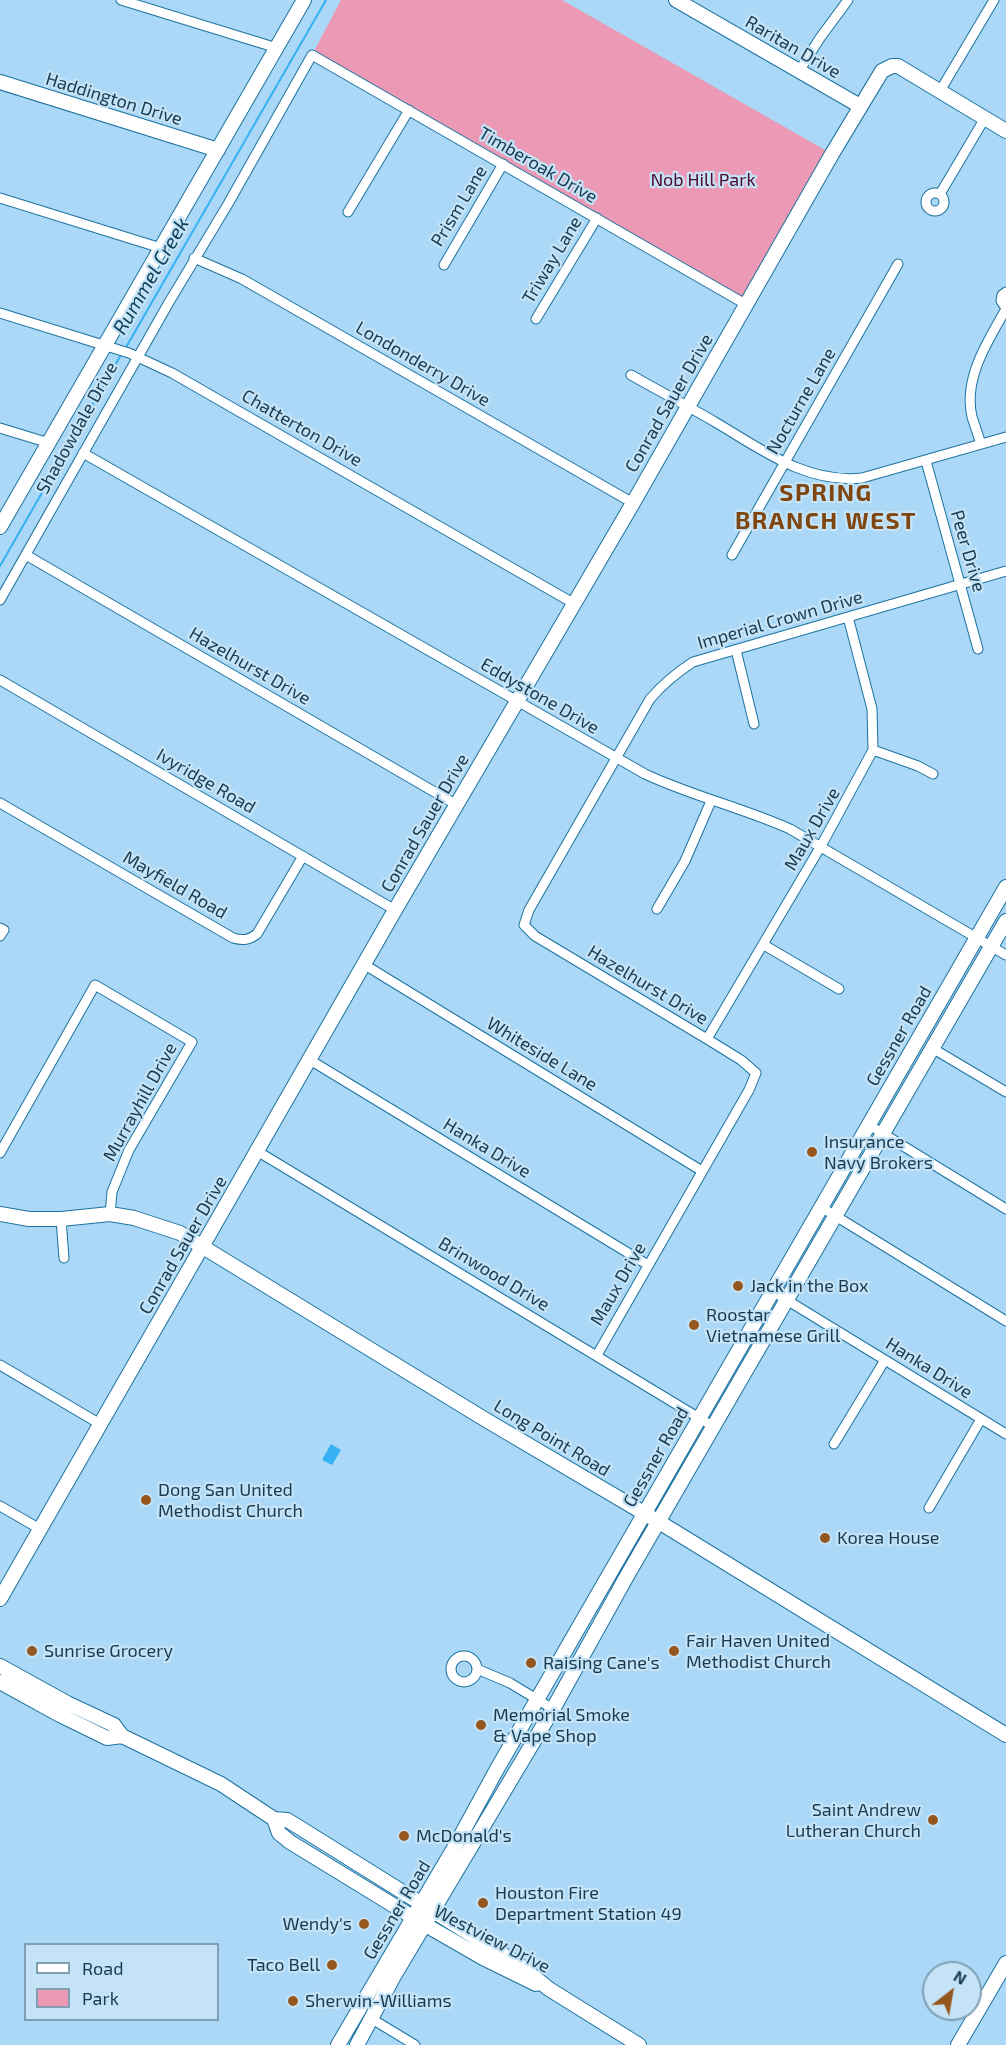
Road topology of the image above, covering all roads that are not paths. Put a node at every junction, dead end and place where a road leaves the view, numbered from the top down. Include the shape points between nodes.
1 (122, 0) edge
2 (304, 0) edge
3 (676, 0) edge
4 (849, 0) edge
5 (994, 0) edge
6 (277, 48) junction
7 (312, 55) joint
8 (799, 71) junction
9 (0, 82) edge
10 (940, 92) junction
11 (860, 106) junction
12 (410, 110) junction
13 (985, 118) junction
14 (1006, 131) edge
15 (218, 150) junction
16 (503, 164) junction
17 (940, 194) dead end
18 (0, 198) edge
19 (348, 212) dead end
20 (597, 218) junction
21 (161, 248) junction
22 (194, 258) junction
23 (898, 264) dead end
24 (444, 265) dead end
25 (1006, 292) edge
26 (747, 305) junction
27 (1006, 308) edge
28 (0, 313) edge
29 (536, 319) dead end
30 (109, 347) junction
31 (133, 355) junction
32 (631, 375) dead end
33 (688, 406) junction
34 (0, 428) edge
35 (1006, 437) edge
36 (49, 443) junction
37 (981, 444) junction
38 (83, 453) junction
39 (926, 461) junction
40 (784, 463) junction
41 (633, 504) junction
42 (0, 527) edge
43 (26, 555) junction
44 (732, 555) dead end
45 (1006, 571) edge
46 (960, 584) junction
47 (0, 600) edge
48 (573, 603) junction
49 (848, 618) junction
50 (978, 649) dead end
51 (736, 650) junction
52 (0, 680) edge
53 (516, 702) junction
54 (754, 723) dead end
55 (873, 750) junction
56 (617, 759) junction
57 (933, 774) dead end
58 (711, 801) junction
59 (0, 804) edge
60 (457, 805) junction
61 (821, 846) junction
62 (303, 856) junction
63 (1006, 887) edge
64 (657, 909) dead end
65 (396, 910) junction
66 (1006, 921) edge
67 (524, 925) joint
68 (0, 928) edge
69 (0, 936) edge
70 (977, 938) junction
71 (764, 945) junction
72 (992, 946) junction
73 (1006, 955) edge
74 (365, 965) junction
75 (839, 989) dead end
76 (707, 1039) junction
77 (932, 1048) junction
78 (310, 1059) junction
79 (756, 1073) joint
80 (1006, 1092) edge
81 (868, 1125) junction
82 (883, 1134) junction
83 (257, 1151) junction
84 (0, 1153) edge
85 (702, 1171) junction
86 (821, 1207) junction
87 (1006, 1209) edge
88 (0, 1214) edge
89 (110, 1214) junction
90 (835, 1216) junction
91 (61, 1219) junction
92 (203, 1246) junction
93 (64, 1258) dead end
94 (648, 1264) junction
95 (772, 1291) junction
96 (788, 1301) junction
97 (1006, 1321) edge
98 (597, 1355) junction
99 (885, 1360) junction
100 (0, 1365) edge
101 (699, 1418) junction
102 (981, 1419) junction
103 (100, 1425) junction
104 (714, 1426) junction
105 (1006, 1434) edge
106 (834, 1444) dead end
107 (0, 1506) edge
108 (929, 1508) dead end
109 (645, 1514) junction
110 (659, 1522) junction
111 (40, 1529) junction
112 (0, 1599) edge
113 (0, 1666) edge
114 (477, 1669) dead end
115 (0, 1682) edge
116 (537, 1700) junction
117 (553, 1709) junction
118 (1006, 1735) edge
119 (122, 1736) junction
120 (485, 1791) junction
121 (500, 1799) junction
122 (274, 1819) junction
123 (443, 1880) junction
124 (427, 1906) junction
125 (418, 1921) junction
126 (1006, 1963) edge
127 (549, 1989) junction
128 (372, 2019) junction
129 (338, 2045) edge
130 (357, 2045) edge
131 (415, 2045) edge
132 (639, 2045) edge
133 (958, 2045) edge

1 - 6 street
2 - 6 main road, Shadowdale Drive
3 - 8 main road, Raritan Drive
4 - 8 street
5 - 10 street
6 - 15 main road, Shadowdale Drive
7 - 12 street, Timberoak Drive
7 - 22 street, Shadowdale Drive
8 - 11 main road, Raritan Drive
9 - 15 main road, Haddington Drive
10 - 11 main road, Conrad Sauer Drive via 892,66 882,71
10 - 13 main road
11 - 26 main road, Conrad Sauer Drive
12 - 16 street, Timberoak Drive
12 - 19 street
13 - 14 main road
13 - 17 street
15 - 21 main road, Shadowdale Drive
16 - 20 street, Timberoak Drive
16 - 24 street, Prism Lane
18 - 21 street
20 - 26 street, Timberoak Drive
20 - 29 street, Triway Lane
21 - 30 main road, Shadowdale Drive
22 - 31 street, Shadowdale Drive
22 - 41 street, Londonderry Drive via 242,279
23 - 40 street, Nocturne Lane
25 - 27 street via 1001,301
26 - 33 main road, Conrad Sauer Drive
27 - 37 street via 983,351 971,385 972,416
28 - 30 street, Chatterton Drive
30 - 31 street, Chatterton Drive
30 - 36 main road, Shadowdale Drive
31 - 38 street, Shadowdale Drive
31 - 48 street, Chatterton Drive via 172,373
32 - 33 street
33 - 40 street
33 - 41 main road, Conrad Sauer Drive
34 - 36 street
35 - 37 street
36 - 42 main road, Shadowdale Drive
37 - 39 street
38 - 43 street, Shadowdale Drive
38 - 53 street, Eddystone Drive
39 - 40 street via 847,480 824,478
39 - 46 street, Peer Drive
40 - 44 street, Nocturne Lane
41 - 48 main road, Conrad Sauer Drive
43 - 47 street, Shadowdale Drive
43 - 60 street, Hazelhurst Drive
45 - 46 street, Imperial Crown Drive
46 - 49 street, Imperial Crown Drive
46 - 50 street, Peer Drive
48 - 53 main road, Conrad Sauer Drive
49 - 51 street, Imperial Crown Drive
49 - 55 street, Maux Drive via 872,709
51 - 54 street
51 - 56 street, Imperial Crown Drive via 693,662 663,684 650,699
52 - 62 street, Ivyridge Road
53 - 56 street, Eddystone Drive
53 - 60 main road, Conrad Sauer Drive
55 - 57 street
55 - 61 street, Maux Drive
56 - 58 street, Eddystone Drive via 672,787
56 - 67 street, Imperial Crown Drive
58 - 61 street, Eddystone Drive via 766,818
58 - 64 street via 685,861
59 - 62 street, Mayfield Road via 242,940 257,934
60 - 65 main road, Conrad Sauer Drive
61 - 70 street, Eddystone Drive
61 - 71 street, Maux Drive
62 - 65 street, Ivyridge Road
63 - 70 main road, Gessner Road
65 - 74 main road, Conrad Sauer Drive
66 - 72 main road, Gessner Road
67 - 76 street, Hazelhurst Drive via 535,936
68 - 69 street
70 - 72 street, Eddystone Drive
70 - 81 main road, Gessner Road
71 - 75 street
71 - 76 street, Maux Drive
72 - 73 street, Eddystone Drive
72 - 77 main road, Gessner Road
74 - 78 main road, Conrad Sauer Drive
74 - 85 street, Whiteside Lane
76 - 79 street, Hazelhurst Drive
77 - 80 street
77 - 82 main road, Gessner Road
78 - 83 main road, Conrad Sauer Drive
78 - 94 street, Hanka Drive
79 - 85 street, Maux Drive
81 - 82 street
81 - 86 main road, Gessner Road
82 - 87 street
82 - 90 main road, Gessner Road
83 - 92 main road, Conrad Sauer Drive
83 - 98 street, Brinwood Drive
84 - 89 street, Murrayhill Drive via 95,985 192,1042 129,1150 112,1192
85 - 94 street, Maux Drive
86 - 90 street
86 - 95 main road, Gessner Road
88 - 91 main road, Long Point Road
89 - 91 main road, Long Point Road
89 - 92 main road, Long Point Road via 156,1224
90 - 96 main road, Gessner Road
90 - 97 street
91 - 93 street
92 - 103 main road, Conrad Sauer Drive
92 - 109 main road, Long Point Road
94 - 98 street, Maux Drive
95 - 96 street, Hanka Drive
95 - 101 main road, Gessner Road
96 - 99 street, Hanka Drive
96 - 104 main road, Gessner Road
98 - 101 street, Brinwood Drive
99 - 102 street, Hanka Drive
99 - 106 street
100 - 103 street
101 - 104 street, Brinwood Drive
101 - 109 main road, Gessner Road
102 - 105 street, Hanka Drive
102 - 108 street
103 - 111 main road, Conrad Sauer Drive
104 - 110 main road, Gessner Road
107 - 111 street
109 - 110 main road, Long Point Road
109 - 116 main road, Gessner Road
110 - 117 main road, Gessner Road
110 - 118 main road, Long Point Road
111 - 112 main road, Conrad Sauer Drive
113 - 119 main road, Westview Drive via 114,1725
114 - 116 street
115 - 119 main road, Westview Drive via 107,1738
116 - 117 street
116 - 120 main road, Gessner Road
117 - 121 main road, Gessner Road
119 - 122 main road, Westview Drive via 221,1784
120 - 121 main road
120 - 123 main road, Gessner Road
121 - 123 main road, Gessner Road
122 - 124 main road, Westview Drive via 287,1820
122 - 125 main road, Westview Drive via 279,1833 290,1842
123 - 124 main road, Gessner Road
124 - 125 main road, Gessner Road
124 - 127 main road, Westview Drive via 518,1964
125 - 127 main road, Westview Drive via 525,1980
125 - 128 main road, Gessner Road
125 - 129 main road, Gessner Road
126 - 133 main road
127 - 132 main road, Westview Drive
128 - 130 main road, Gessner Road
128 - 131 street

